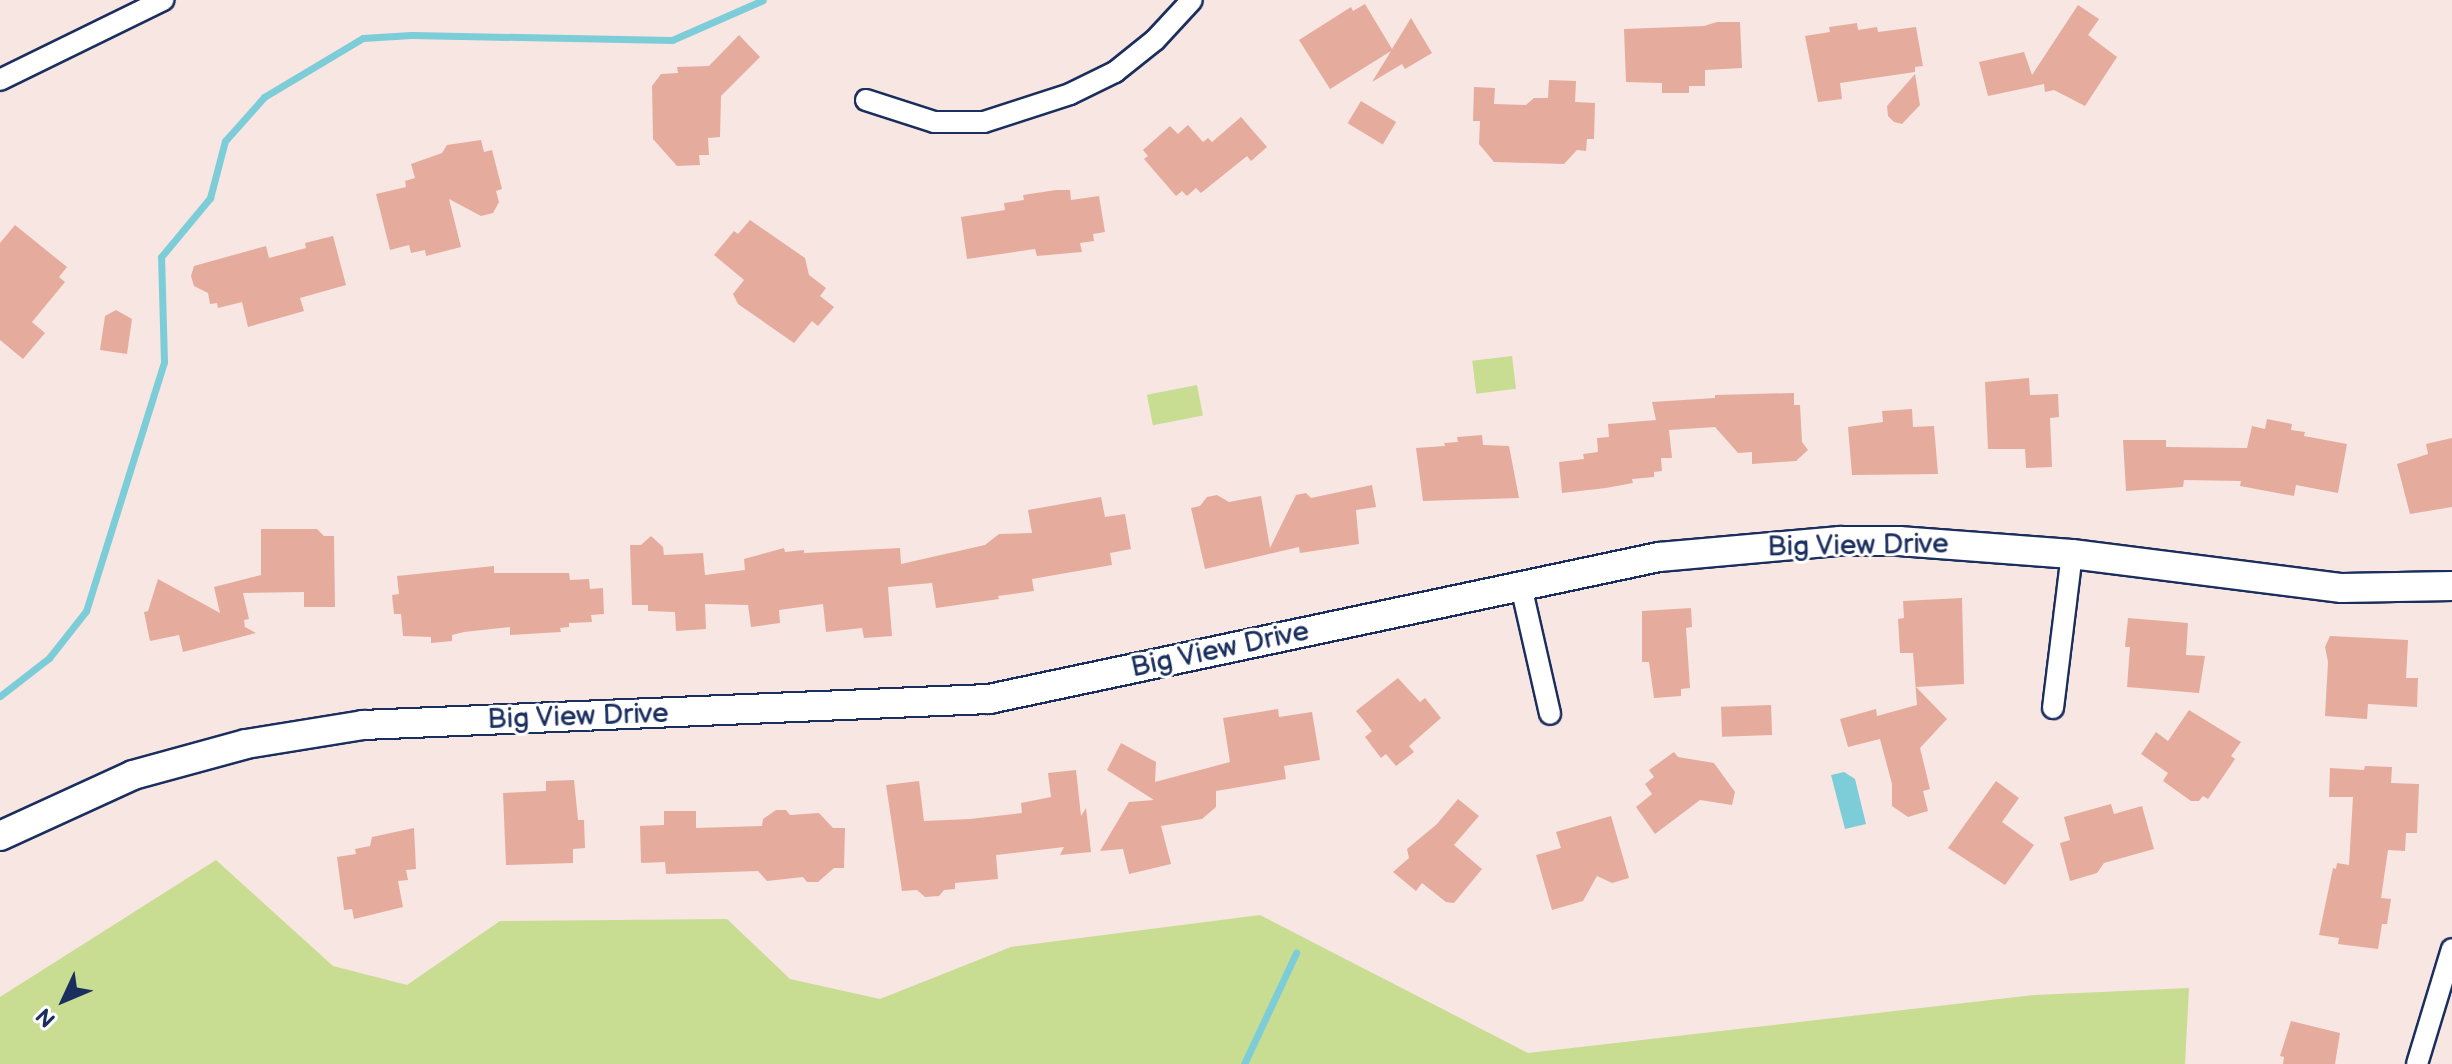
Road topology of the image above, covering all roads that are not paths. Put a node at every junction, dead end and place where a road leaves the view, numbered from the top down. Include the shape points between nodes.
1 (163, 0) edge
2 (1192, 0) edge
3 (0, 80) edge
4 (866, 100) dead end
5 (2072, 554) junction
6 (1521, 586) junction
7 (2452, 586) edge
8 (2053, 708) dead end
9 (1550, 714) dead end
10 (0, 836) edge
11 (2452, 949) edge
12 (2417, 1064) edge

1 - 3 street
2 - 4 street via 1115,72 1070,94 984,122 934,122
5 - 6 street, Big View Drive via 1981,544 1840,541 1659,557
5 - 7 street, Big View Drive via 2301,585
5 - 8 street
6 - 9 street
6 - 10 street, Big View Drive via 989,699 363,725 246,744 133,775
11 - 12 street

